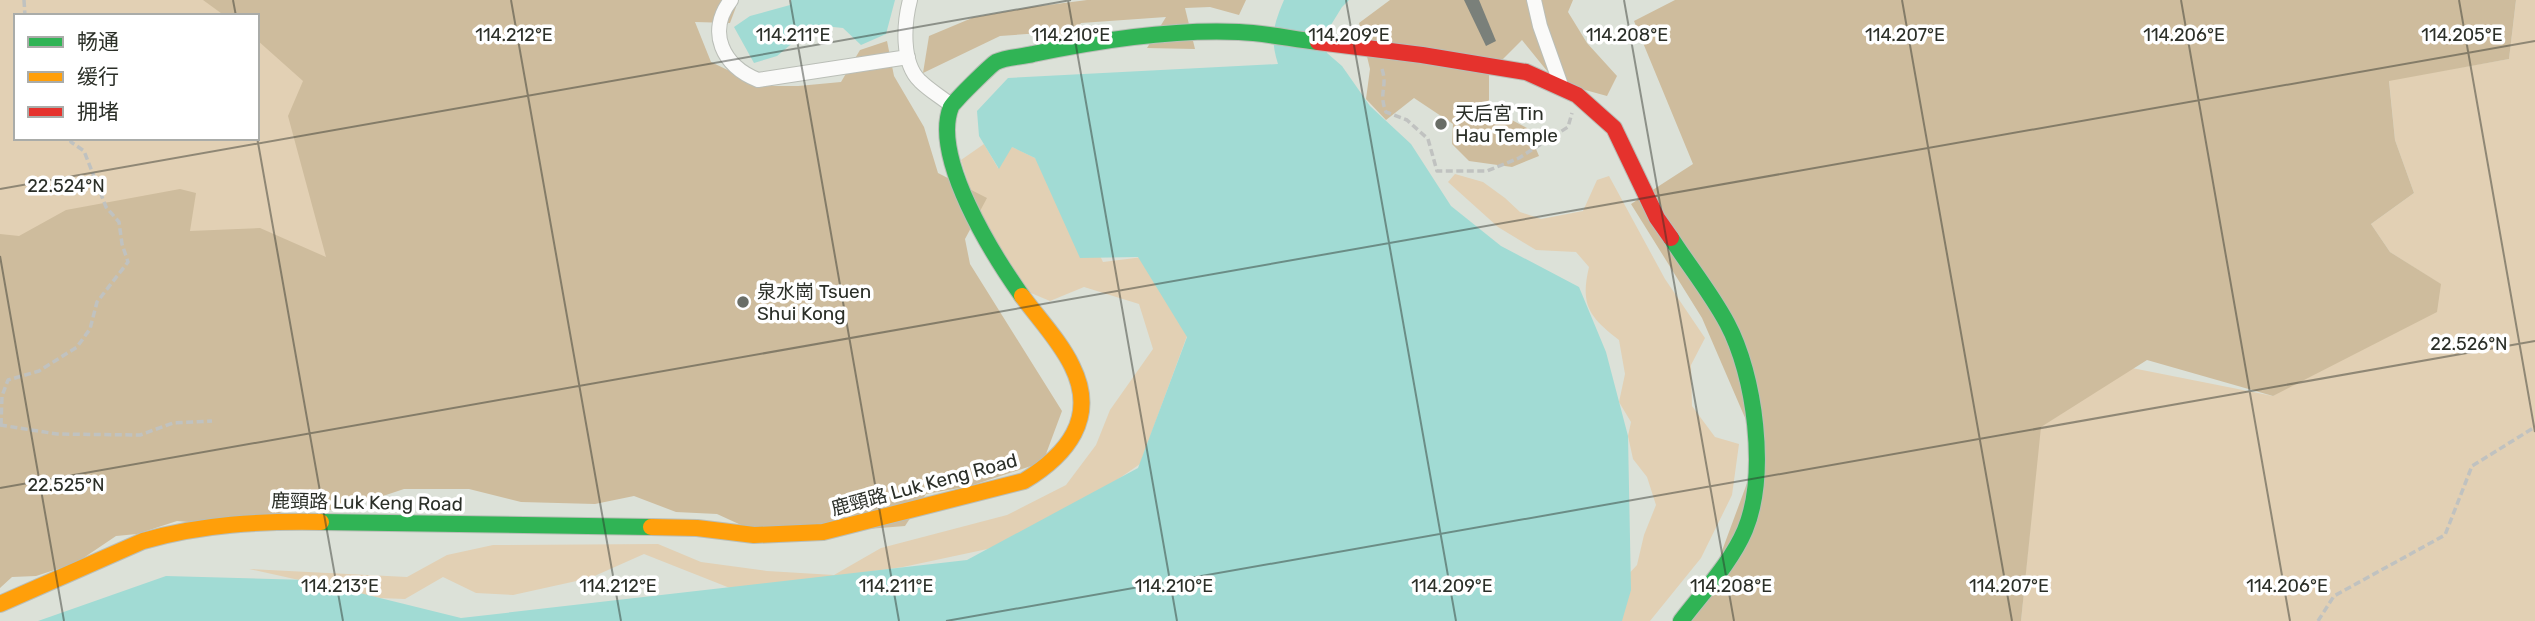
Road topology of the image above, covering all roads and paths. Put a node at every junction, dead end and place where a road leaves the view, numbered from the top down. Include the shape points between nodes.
1 (731, 0) edge
2 (910, 0) edge
3 (1534, 0) edge
4 (1381, 50) junction
5 (908, 57) junction
6 (1562, 88) junction
7 (1577, 94) junction
8 (951, 105) junction
9 (70, 140) edge
10 (212, 421) dead end
11 (1, 425) edge
12 (2535, 428) edge
13 (0, 604) edge
14 (1681, 621) edge
15 (2318, 621) edge

1 - 5 street via 722,12 717,34 740,73 758,80
2 - 5 street via 905,22
3 - 6 street
4 - 6 street via 1526,72
4 - 7 path via 1386,80 1381,98 1386,112 1407,120 1428,139 1437,171 1487,171 1519,158 1568,127
4 - 8 street via 1239,32 1149,36 996,62
5 - 8 street via 918,79
6 - 7 street
7 - 14 street via 1615,128 1657,218 1732,332 1749,382 1757,441 1754,504 1731,556
8 - 13 street, 鹿頸路 Luk Keng Road via 946,136 958,182 1005,272 1071,363 1081,389 1081,413 1071,440 1033,477 900,515 810,534 267,521 219,525 143,541
9 - 11 path via 84,151 106,207 119,222 128,262 97,302 90,329 77,346 39,371 8,380
10 - 11 path via 173,423 140,435 57,434
12 - 15 path via 2472,466 2445,535 2334,596

